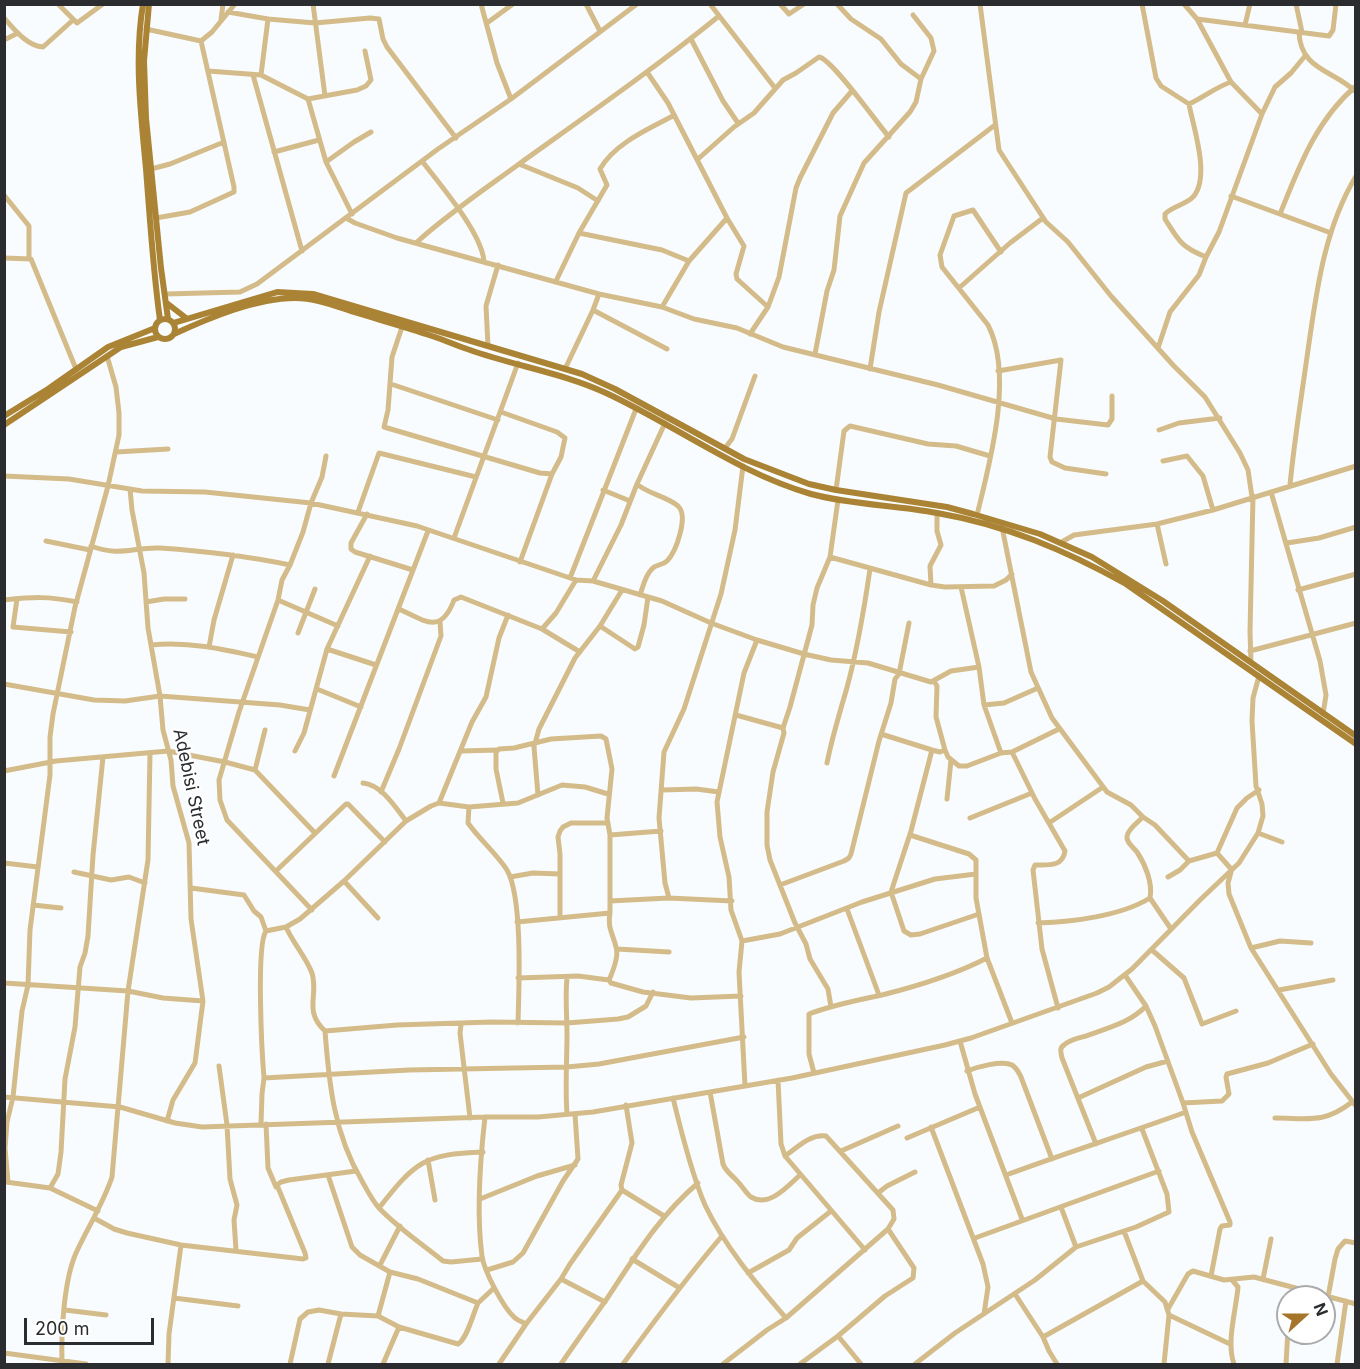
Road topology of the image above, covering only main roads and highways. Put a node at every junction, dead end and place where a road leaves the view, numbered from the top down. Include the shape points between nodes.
1 (143, 4) edge
2 (149, 4) edge
3 (167, 303) junction
4 (186, 318) junction
5 (160, 320) junction
6 (171, 321) junction
7 (155, 328) junction
8 (174, 334) junction
9 (158, 336) junction
10 (97, 358) junction
11 (4, 416) edge
12 (4, 427) edge
13 (1356, 736) edge
14 (1356, 744) edge

1 - 5 main road via 138,39 139,78
2 - 3 main road via 144,62 146,118
3 - 4 main road
3 - 6 main road
4 - 6 main road
4 - 13 main road via 277,292 321,296 565,369 615,389 762,467 809,484 1007,523 1060,543 1135,582
5 - 6 main road
5 - 7 main road
6 - 8 main road
7 - 9 main road
7 - 10 main road via 121,340
8 - 9 main road via 168,339
8 - 14 main road via 244,307 280,299 320,302 605,392 743,466 812,494 900,506 1002,527 1060,550 1126,584
9 - 10 main road
10 - 11 main road
10 - 12 main road

